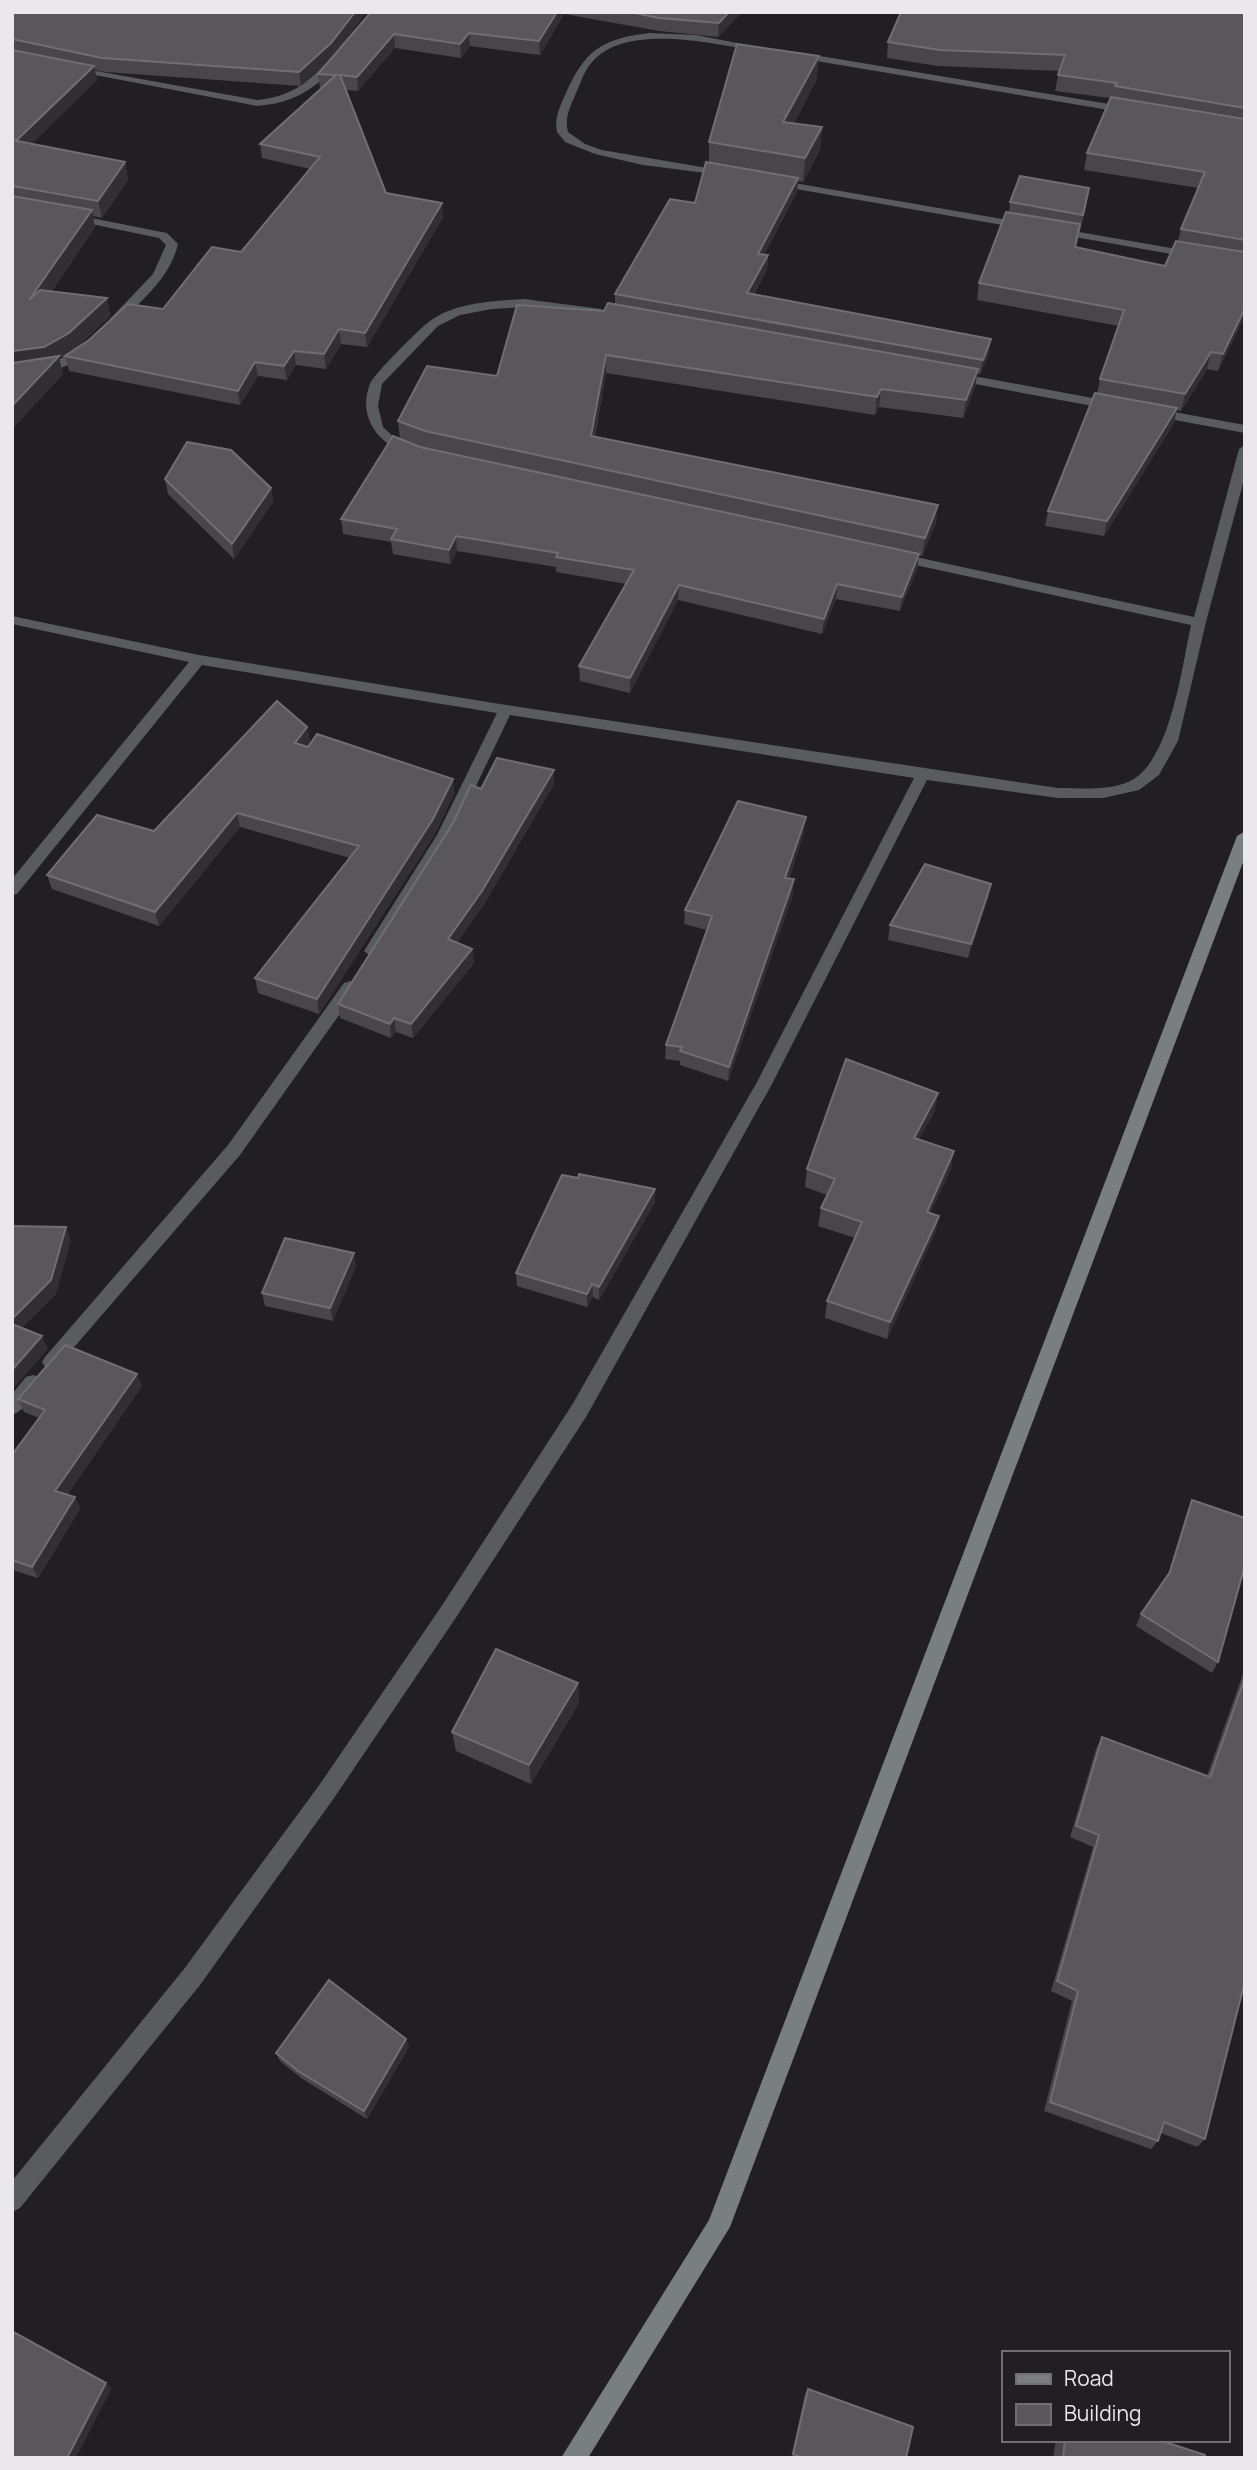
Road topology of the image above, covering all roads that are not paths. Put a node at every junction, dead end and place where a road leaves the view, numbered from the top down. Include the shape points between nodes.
1 (344, 50) edge
2 (770, 50) edge
3 (784, 53) edge
4 (57, 67) edge
5 (1136, 112) edge
6 (742, 177) edge
7 (768, 182) edge
8 (63, 215) edge
9 (1204, 257) edge
10 (612, 315) edge
11 (107, 328) edge
12 (98, 338) edge
13 (936, 373) edge
14 (12, 374) edge
15 (1245, 429) edge
16 (1245, 449) edge
17 (422, 455) edge
18 (885, 555) edge
19 (12, 620) edge
20 (1199, 622) junction
21 (199, 660) junction
22 (506, 710) junction
23 (923, 774) junction
24 (1245, 836) edge
25 (12, 890) edge
26 (12, 1407) edge
27 (12, 2200) edge
28 (573, 2458) edge

1 - 4 street via 306,92 277,102 234,100
2 - 6 street via 666,36 612,44 592,56 561,114 560,128 566,139 578,146
3 - 5 street
7 - 9 street
8 - 11 street via 163,235 172,244 162,272
10 - 17 street via 524,303 457,312 434,323 376,383 372,406 377,428 394,444
12 - 14 street via 65,366
13 - 15 street
16 - 20 street
18 - 20 street
19 - 21 street
20 - 23 street via 1171,741 1154,771 1134,786 1103,793 1058,793
21 - 22 street
21 - 25 street
22 - 23 street
22 - 26 street via 444,836 361,968 234,1150
23 - 27 street via 764,1084 579,1411 327,1791 192,1978
24 - 28 main road via 718,2227

